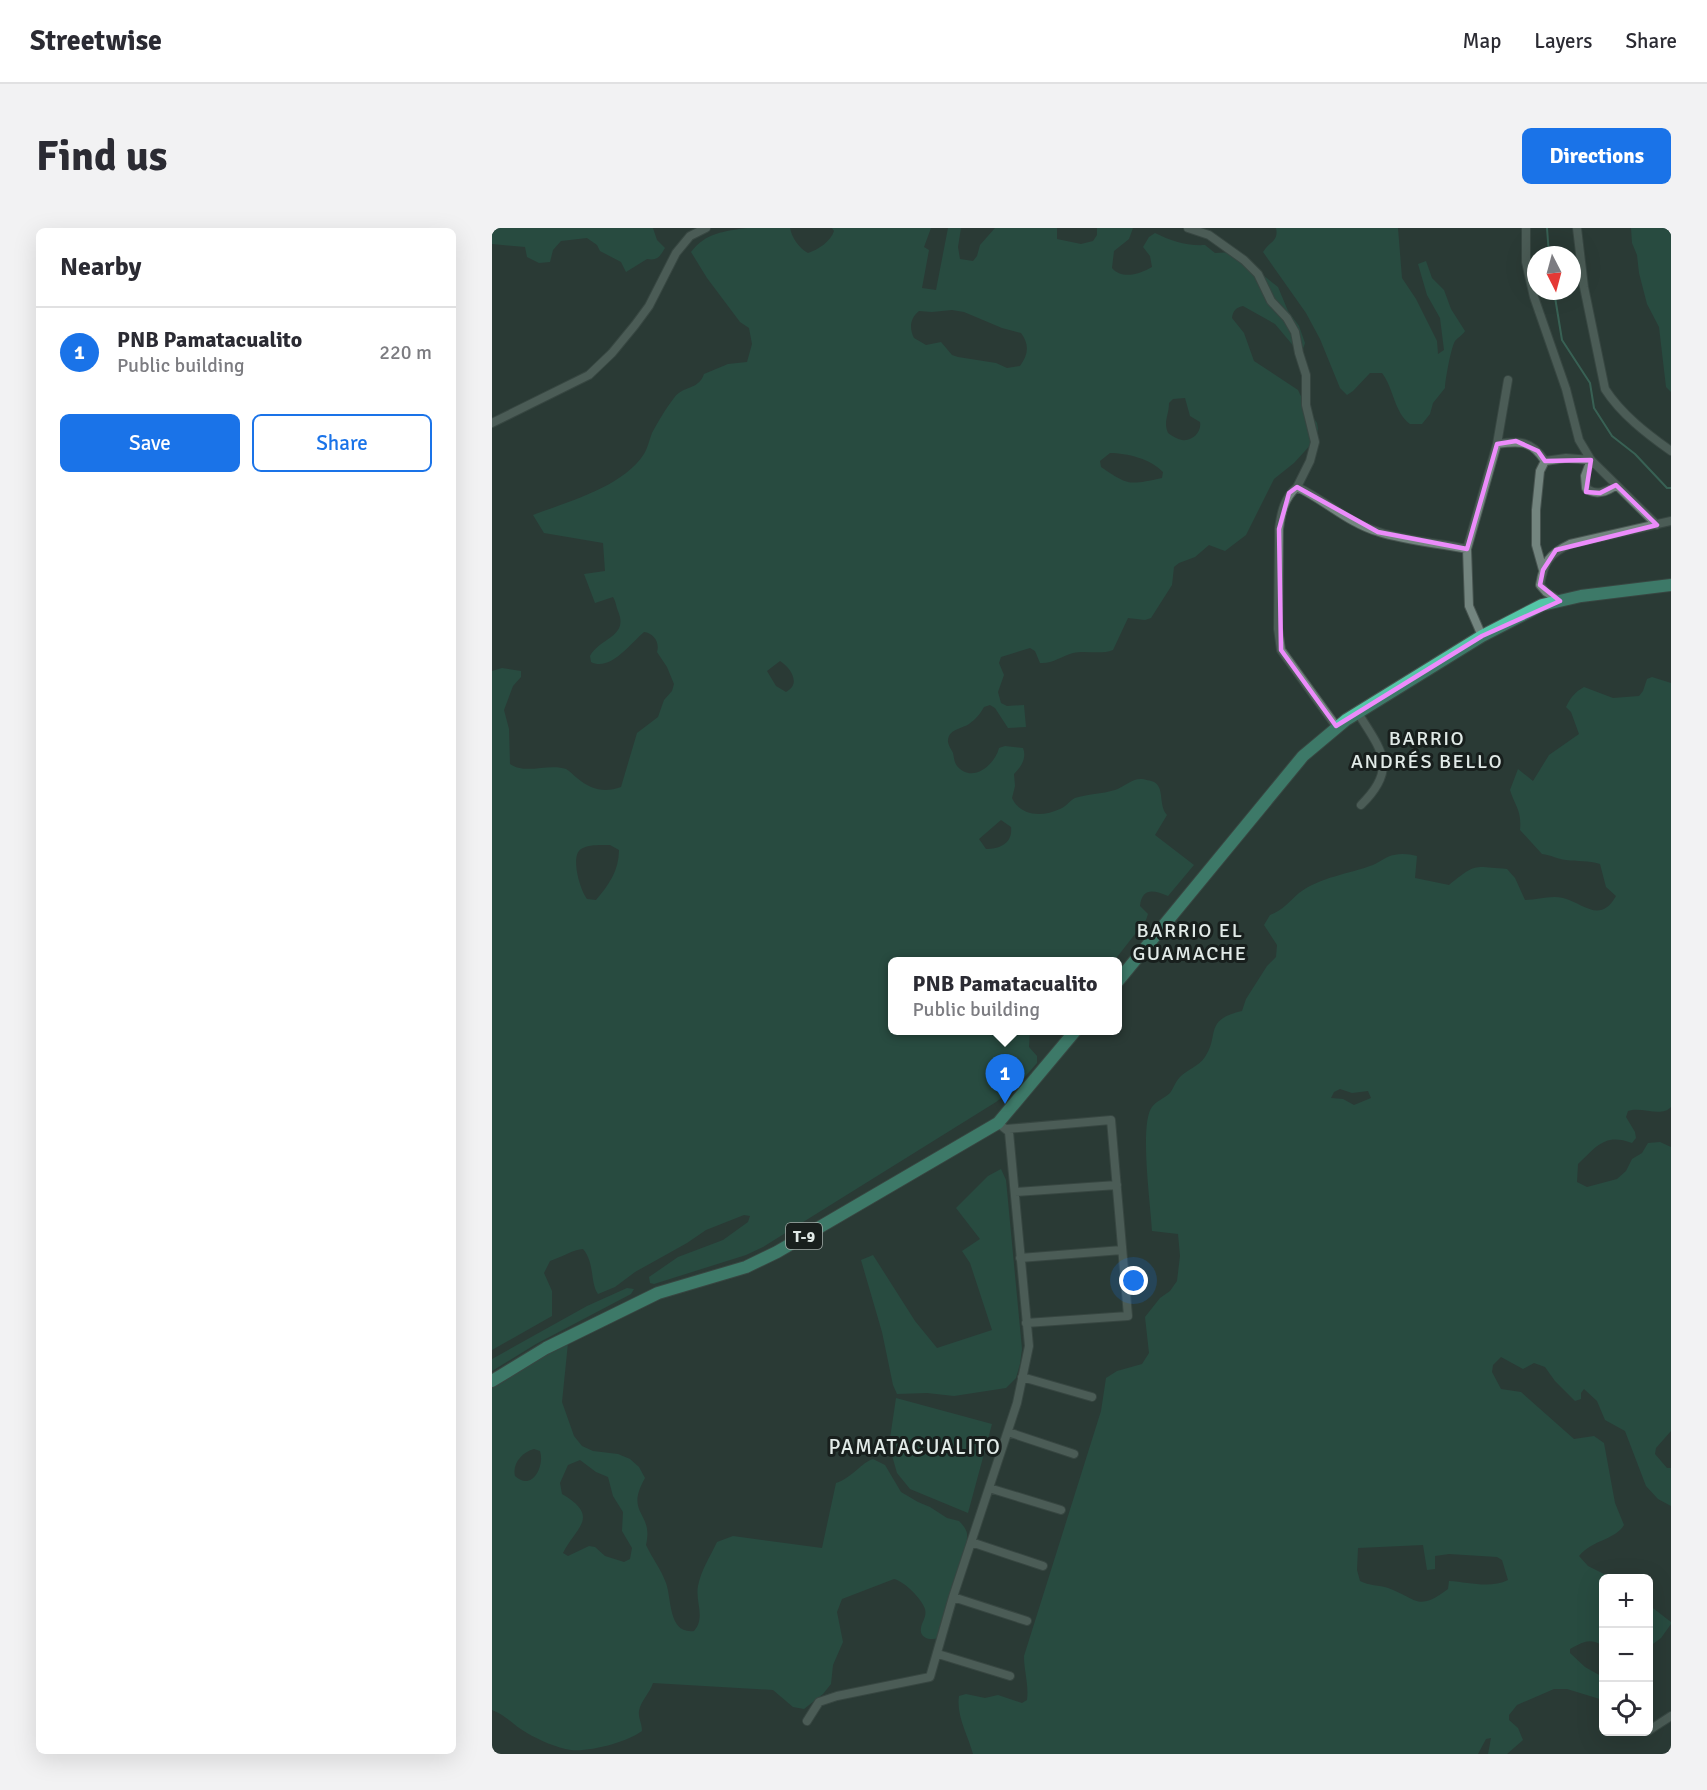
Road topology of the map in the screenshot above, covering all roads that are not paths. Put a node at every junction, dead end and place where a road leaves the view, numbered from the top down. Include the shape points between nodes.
1 (706, 228) edge
2 (1188, 228) edge
3 (1526, 228) edge
4 (1576, 228) edge
5 (1508, 380) dead end
6 (492, 423) edge
7 (1497, 444) junction
8 (1671, 452) edge
9 (1591, 460) junction
10 (1545, 461) junction
11 (1616, 485) junction
12 (1297, 487) junction
13 (1671, 521) edge
14 (1657, 525) junction
15 (1467, 549) junction
16 (1543, 570) junction
17 (1671, 585) edge
18 (1560, 601) junction
19 (1482, 636) junction
20 (1358, 713) junction
21 (1336, 726) junction
22 (1361, 804) dead end
23 (1122, 976) edge
24 (1072, 1035) edge
25 (1002, 1126) junction
26 (1116, 1185) junction
27 (1014, 1192) junction
28 (1122, 1250) junction
29 (1020, 1258) junction
30 (1026, 1323) junction
31 (1022, 1377) junction
32 (492, 1381) edge
33 (1092, 1397) dead end
34 (1008, 1432) junction
35 (1074, 1454) dead end
36 (989, 1488) junction
37 (1060, 1510) dead end
38 (971, 1542) junction
39 (1043, 1566) dead end
40 (953, 1597) junction
41 (1027, 1621) dead end
42 (938, 1654) junction
43 (1010, 1676) dead end
44 (1671, 1716) edge
45 (807, 1721) dead end
46 (1653, 1728) edge

1 - 6 street via 690,236 676,253 635,325 589,375
2 - 12 street via 1209,235 1244,260 1258,274 1271,301 1295,332 1306,375 1306,405 1315,442
3 - 9 street via 1526,262 1534,297 1580,440
4 - 8 street via 1605,389 1638,426
5 - 7 street
7 - 10 street via 1528,444
7 - 15 street
9 - 10 street
9 - 11 street
9 - 11 street via 1585,476 1586,488 1600,493
10 - 16 street via 1540,471 1536,510 1536,545
11 - 14 street
12 - 15 street via 1378,532
12 - 21 street via 1289,493 1279,529 1281,650
13 - 14 street
14 - 16 street via 1570,544 1556,550
15 - 19 street via 1469,606
16 - 18 street via 1540,585
17 - 18 highway
18 - 19 highway via 1542,605
19 - 20 highway
20 - 21 highway
20 - 22 street via 1384,758 1375,791
21 - 23 highway via 1303,756
24 - 25 highway, T-9
25 - 26 street via 1111,1120
25 - 27 street via 1009,1132
25 - 32 highway, T-9 via 777,1252 746,1267 658,1293 546,1348
26 - 27 street
26 - 28 street
27 - 29 street
28 - 29 street
28 - 30 street via 1128,1316
29 - 30 street
30 - 31 street via 1029,1346
31 - 33 street
31 - 34 street
34 - 35 street
34 - 36 street
36 - 37 street
36 - 38 street
38 - 39 street
38 - 40 street
40 - 41 street
40 - 42 street
42 - 43 street
42 - 45 street via 930,1677 819,1702
44 - 46 street

